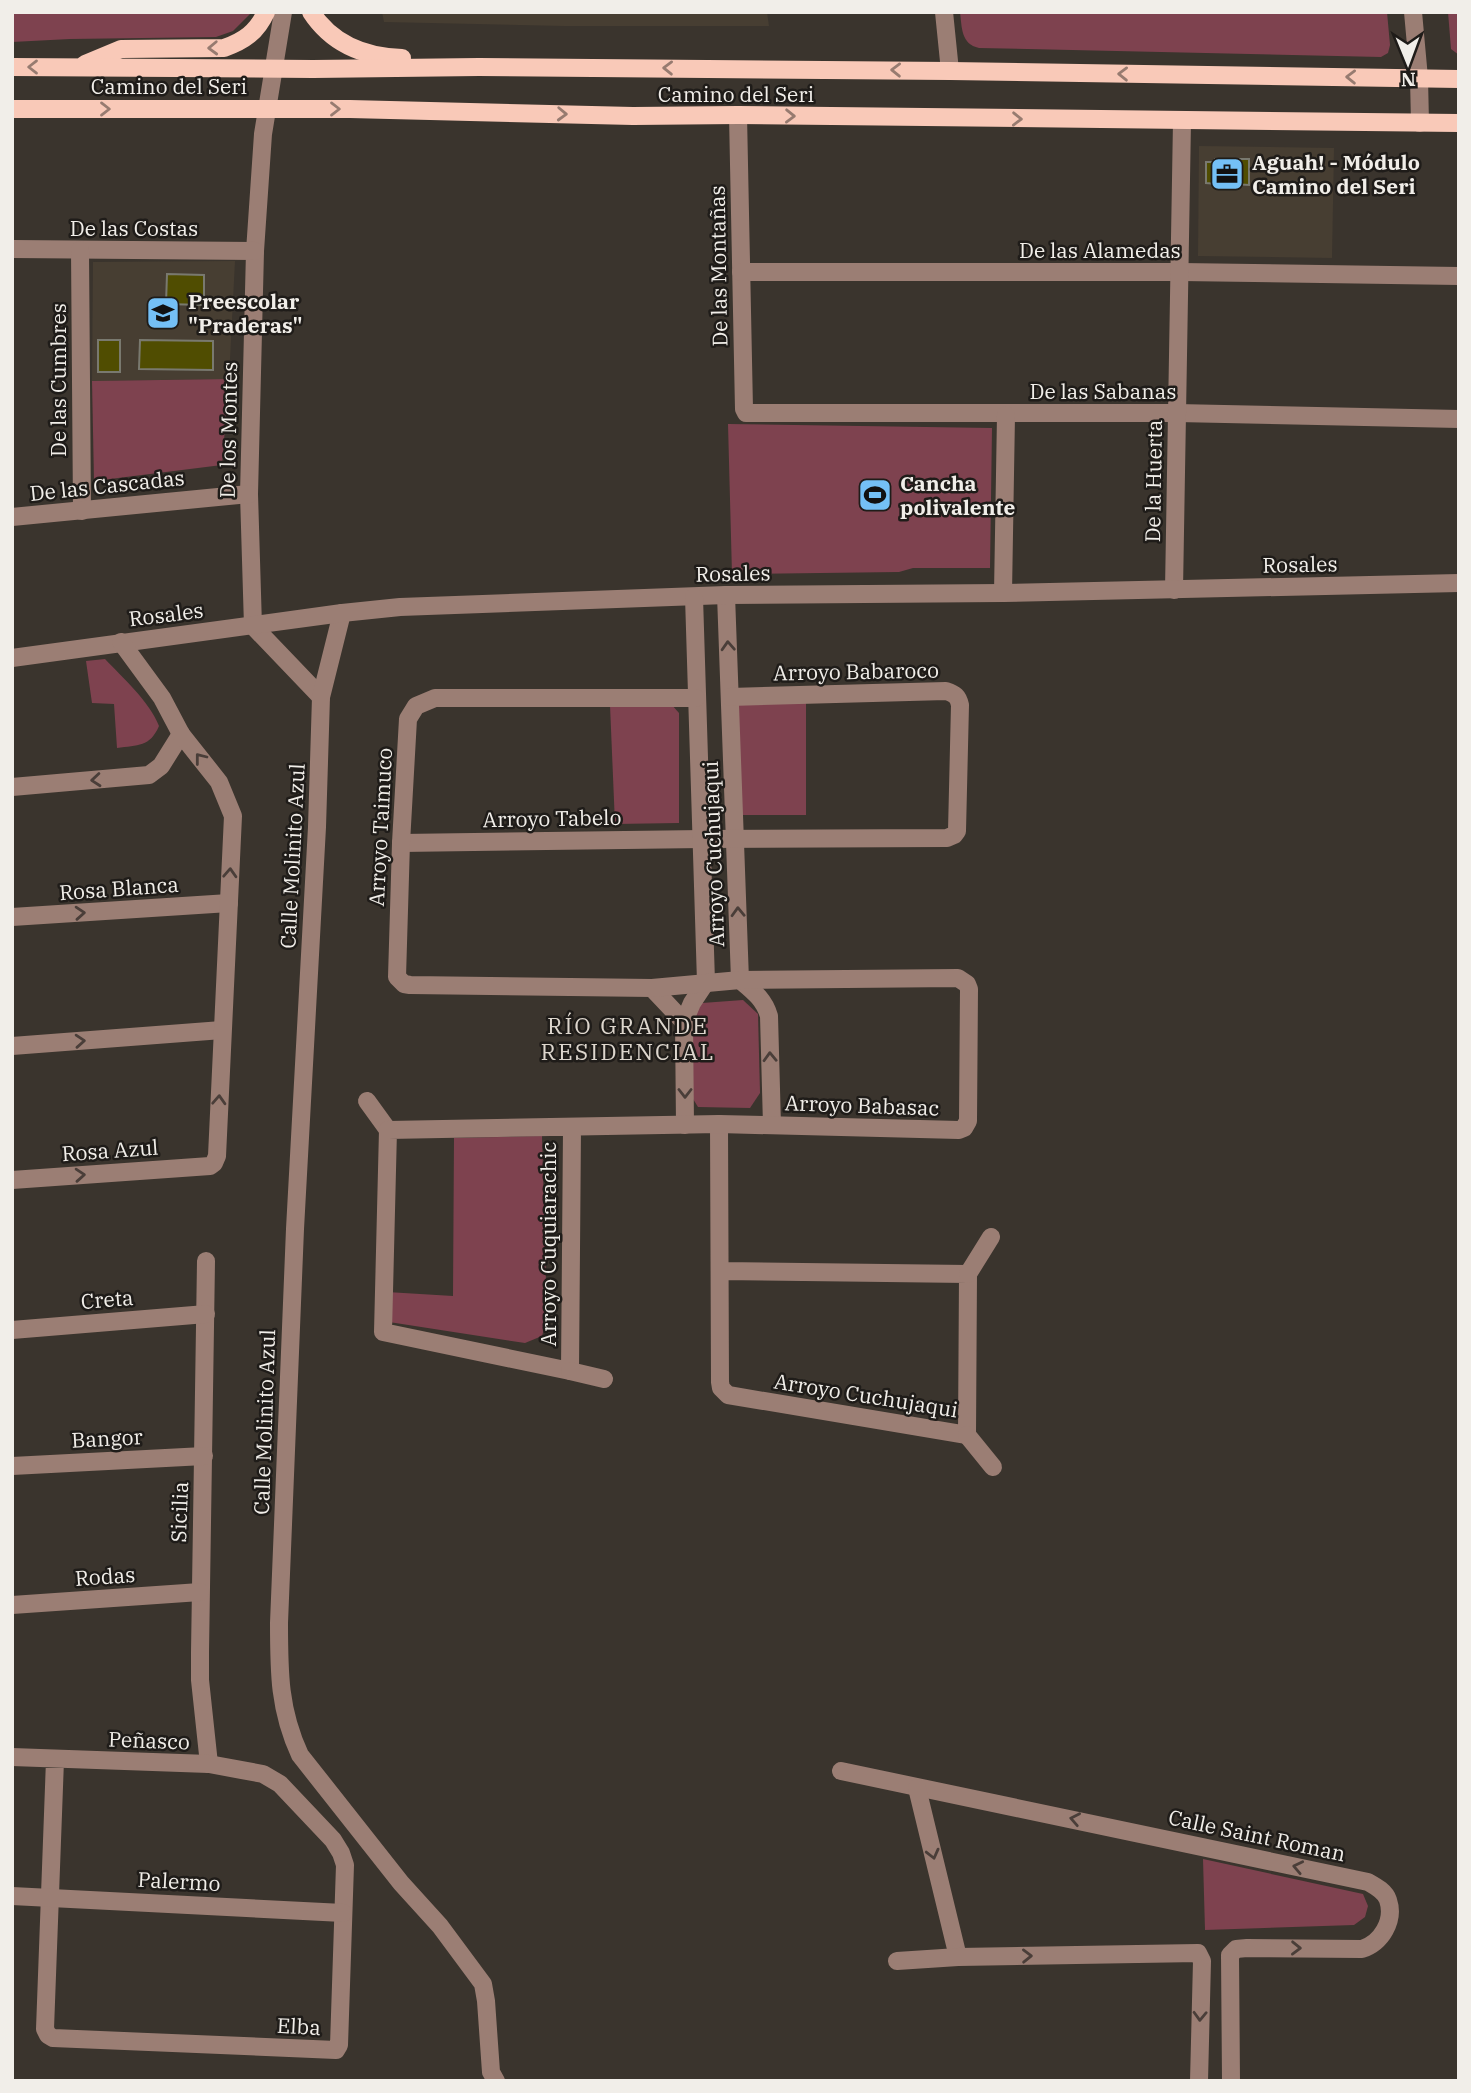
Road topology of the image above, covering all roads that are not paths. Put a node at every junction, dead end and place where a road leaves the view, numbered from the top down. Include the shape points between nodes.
1 (266, 12) edge
2 (283, 12) edge
3 (311, 12) edge
4 (944, 12) edge
5 (1413, 12) edge
6 (479, 66) junction
7 (12, 67) edge
8 (78, 67) junction
9 (273, 69) junction
10 (950, 71) junction
11 (1419, 78) junction
12 (1459, 79) edge
13 (12, 109) edge
14 (267, 109) junction
15 (738, 115) junction
16 (1182, 121) junction
17 (1420, 123) junction
18 (1459, 123) edge
19 (12, 250) edge
20 (80, 250) junction
21 (255, 251) junction
22 (741, 272) junction
23 (1181, 272) junction
24 (1459, 276) edge
25 (1177, 413) junction
26 (748, 414) joint
27 (1006, 415) junction
28 (1459, 419) edge
29 (249, 494) junction
30 (82, 511) junction
31 (12, 517) edge
32 (1459, 583) edge
33 (1174, 590) junction
34 (1003, 593) junction
35 (726, 595) junction
36 (694, 597) junction
37 (342, 613) junction
38 (253, 626) junction
39 (121, 642) junction
40 (12, 658) edge
41 (321, 697) junction
42 (730, 697) junction
43 (696, 698) junction
44 (181, 734) junction
45 (12, 787) edge
46 (736, 838) junction
47 (703, 839) junction
48 (401, 843) junction
49 (229, 903) junction
50 (12, 917) edge
51 (740, 980) junction
52 (706, 982) junction
53 (652, 988) junction
54 (684, 1022) junction
55 (222, 1030) junction
56 (12, 1046) edge
57 (367, 1101) dead end
58 (719, 1124) junction
59 (685, 1125) junction
60 (772, 1125) junction
61 (572, 1129) junction
62 (388, 1130) junction
63 (12, 1180) edge
64 (991, 1237) dead end
65 (206, 1261) dead end
66 (720, 1271) junction
67 (968, 1274) junction
68 (206, 1314) junction
69 (12, 1330) edge
70 (570, 1371) junction
71 (604, 1379) dead end
72 (967, 1435) junction
73 (204, 1456) junction
74 (12, 1466) edge
75 (993, 1467) dead end
76 (200, 1592) junction
77 (12, 1605) edge
78 (12, 1757) edge
79 (55, 1760) junction
80 (209, 1764) junction
81 (841, 1771) dead end
82 (280, 1784) joint
83 (917, 1788) junction
84 (12, 1896) edge
85 (51, 1896) junction
86 (343, 1913) junction
87 (958, 1958) junction
88 (897, 1961) dead end
89 (496, 2081) edge
90 (1199, 2081) edge
91 (1231, 2081) edge

1 -> 8 main road via 254,32 224,48 121,49
2 - 9 street, De los Montes
3 - 6 main road via 329,33 356,50
4 - 10 street
5 - 11 street
6 - 9 main road, Camino del Seri
10 -> 6 main road, Camino del Seri
8 -> 7 main road, Camino del Seri
8 - 9 main road, Camino del Seri
9 - 14 street, De los Montes
11 -> 10 main road, Camino del Seri
11 - 12 main road, Camino del Seri
11 - 17 street
13 -> 14 main road, Camino del Seri
14 -> 15 main road, Camino del Seri
14 - 21 street, De los Montes
15 -> 16 main road, Camino del Seri
15 - 22 street, De las Montañas
16 - 17 main road, Camino del Seri
16 - 23 street, De la Huerta
17 - 18 main road, Camino del Seri
19 - 20 street, De las Costas
20 - 21 street, De las Costas
20 - 30 street, De las Cumbres
21 - 29 street, De los Montes
22 - 23 street, De las Alamedas
22 - 26 street, De las Montañas via 744,409
23 - 24 street, De las Alamedas
23 - 25 street, De la Huerta
25 - 27 street, De las Sabanas
25 - 28 street, De las Sabanas
25 - 33 street, De la Huerta
26 - 27 street, De las Sabanas
27 - 34 street
29 - 30 street, De las Cascadas
29 - 38 street, De los Montes
30 - 31 street, De las Cascadas
32 - 33 street, Rosales
33 - 34 street, Rosales
34 - 35 street, Rosales
35 - 36 street, Rosales
42 -> 35 street, Arroyo Cuchujaqui
36 - 37 street, Rosales
36 - 43 street, Arroyo Cuchujaqui
37 - 38 street, Rosales
37 - 41 street, Calle Molinito Azul
38 - 39 street, Rosales
38 - 41 street
39 - 40 street, Rosales
39 - 44 street via 162,698
41 - 89 street, Calle Molinito Azul via 279,1623 283,1705 300,1755 483,1984 491,2072
42 - 46 street, Arroyo Cuchujaqui
42 - 46 street, Arroyo Babaroco via 946,691 958,698 960,705 954,835
43 - 47 street, Arroyo Cuchujaqui
43 - 48 street, Arroyo Taimuco via 424,701 408,719
44 -> 45 street via 149,775
49 -> 44 street via 233,816 219,782
46 - 47 street, Arroyo Tabelo
51 -> 46 street, Arroyo Cuchujaqui
47 - 48 street, Arroyo Tabelo
47 - 52 street, Arroyo Cuchujaqui
48 - 53 street, Arroyo Taimuco via 397,977 404,984
50 -> 49 street, Rosa Blanca
49 - 55 street
51 - 52 street, Arroyo Taimuco
60 -> 51 street via 769,1016 760,997
51 - 60 street, Arroyo Babasac via 958,978 969,989 969,1116 964,1128
52 - 53 street, Arroyo Taimuco
52 - 54 street
53 - 54 street
54 -> 59 street
56 -> 55 street
63 -> 55 street, Rosa Azul via 210,1166 217,1156
57 - 62 street
58 - 59 street, Arroyo Cuquiarachic
58 - 60 street, Arroyo Babasac
58 - 66 street, Arroyo Cuchujaqui
59 - 61 street, Arroyo Cuquiarachic
61 - 62 street, Arroyo Cuquiarachic
61 - 70 street, Arroyo Cuquiarachic
62 - 70 street, Arroyo Cuquiarachic via 379,1340
64 - 67 street
65 - 68 street, Sicilia
66 - 67 street
66 - 72 street, Arroyo Cuchujaqui via 720,1382 727,1395
67 - 72 street, Arroyo Cuchujaqui
68 - 69 street, Creta
68 - 73 street, Sicilia
70 - 71 street
72 - 75 street
73 - 74 street, Bangor
73 - 76 street, Sicilia
76 - 77 street, Rodas
76 - 80 street, Sicilia via 200,1681
78 - 79 street, Peñasco
79 - 80 street, Peñasco
79 - 85 street
80 - 82 street, Peñasco via 263,1774
81 - 83 street, Calle Saint Roman
82 - 86 street, Elba via 341,1853 345,1865
83 -> 87 street
91 -> 83 street, Calle Saint Roman via 1230,1955 1247,1948 1372,1946 1384,1934 1389,1916 1388,1900 1381,1891 1368,1882
84 - 85 street, Palermo
85 - 86 street, Palermo
85 - 86 street, Elba via 45,2029 53,2038 336,2050
87 - 88 street
87 -> 90 street via 1198,1953 1202,1961

